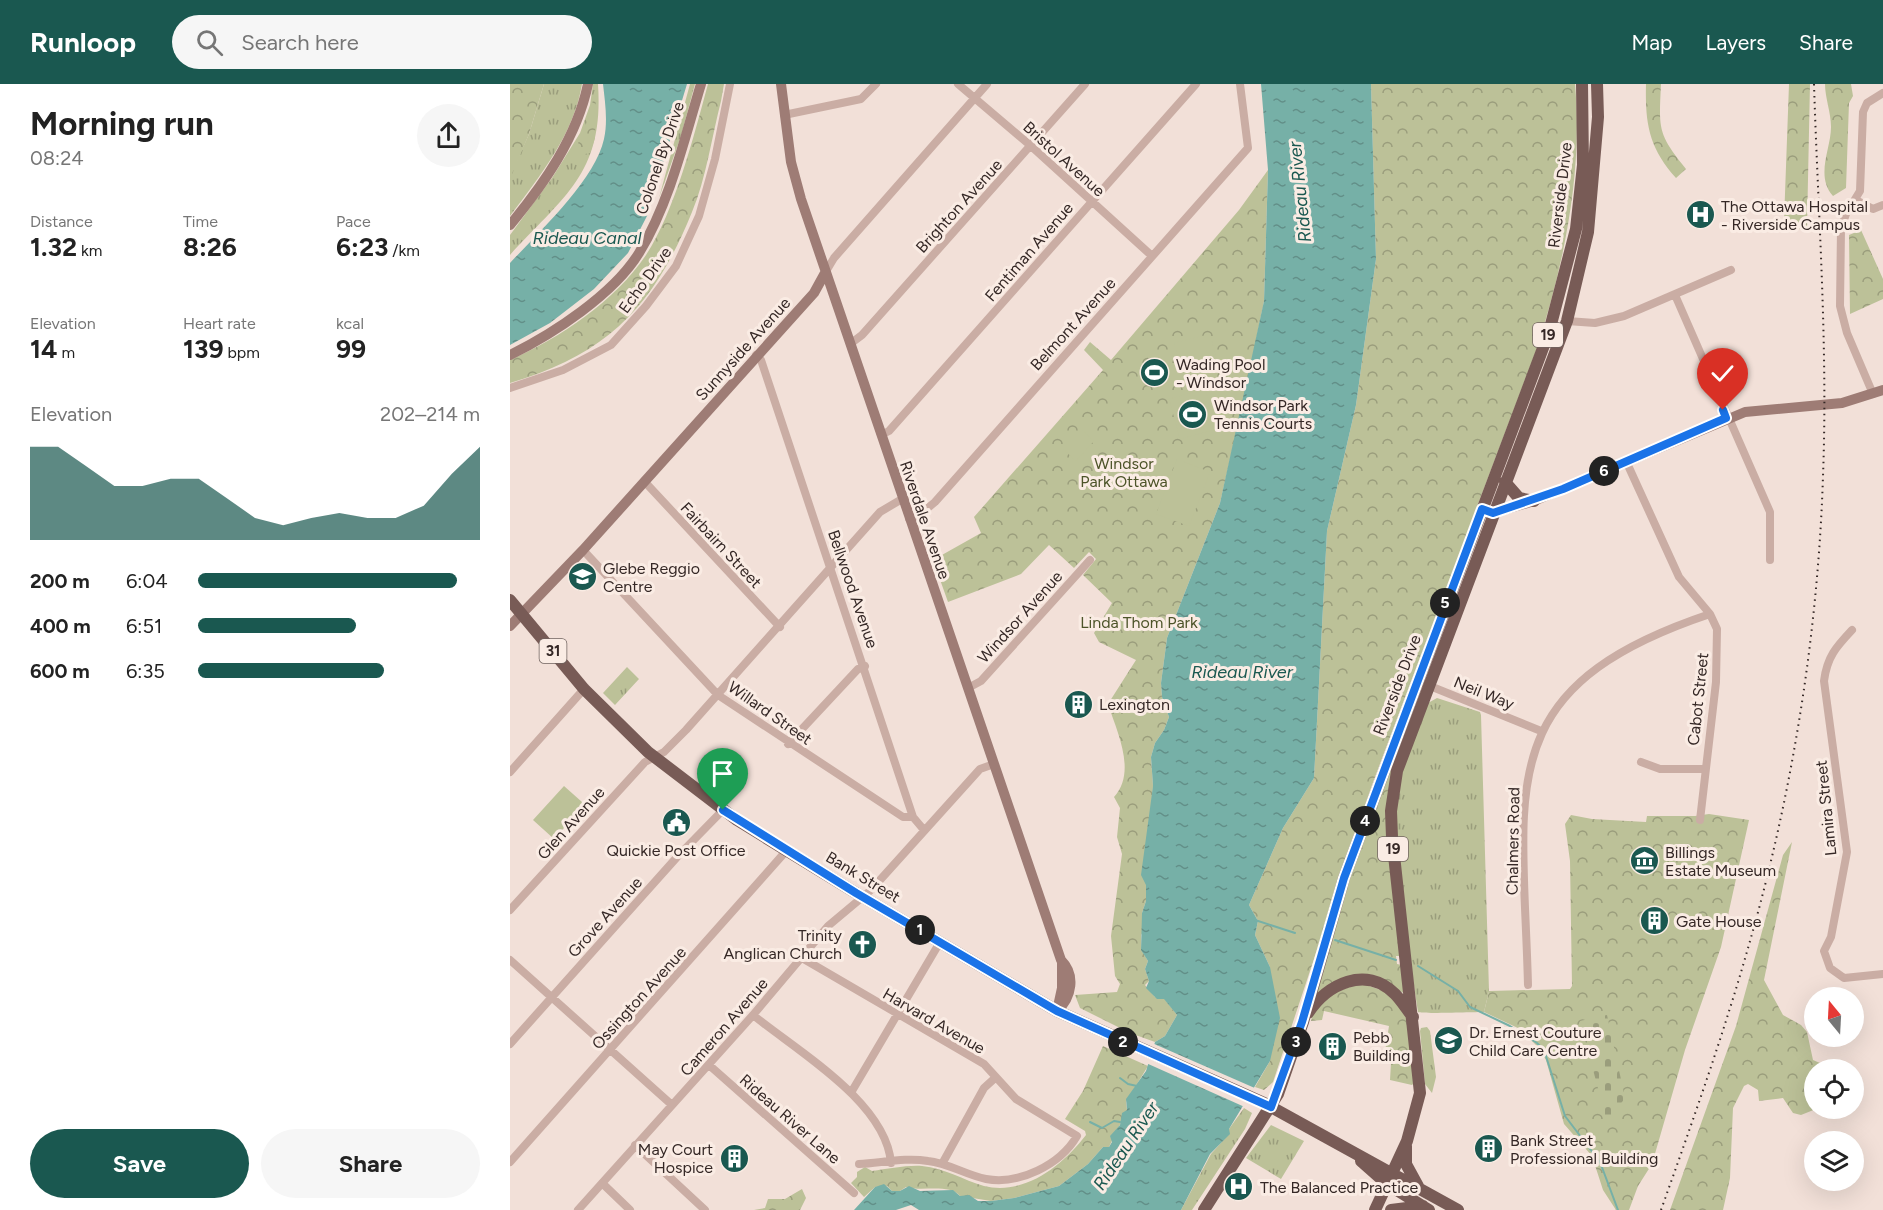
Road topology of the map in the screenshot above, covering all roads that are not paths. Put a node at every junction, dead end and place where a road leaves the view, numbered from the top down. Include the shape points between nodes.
1 (588, 84) edge
2 (701, 84) edge
3 (730, 84) edge
4 (781, 84) edge
5 (876, 84) edge
6 (958, 84) edge
7 (987, 84) edge
8 (1085, 84) edge
9 (1196, 84) edge
10 (1240, 84) edge
11 (1582, 84) edge
12 (1598, 84) edge
13 (1883, 93) edge
14 (974, 99) junction
15 (784, 115) junction
16 (1031, 146) junction
17 (1856, 200) junction
18 (1091, 201) junction
19 (1883, 205) edge
20 (510, 225) edge
21 (1152, 256) junction
22 (1731, 270) dead end
23 (825, 273) junction
24 (1675, 295) junction
25 (1567, 321) junction
26 (850, 344) junction
27 (510, 355) edge
28 (756, 355) junction
29 (510, 388) edge
30 (1878, 392) edge
31 (1726, 418) junction
32 (881, 435) junction
33 (1626, 461) junction
34 (644, 482) junction
35 (1505, 482) junction
36 (902, 499) junction
37 (1534, 501) junction
38 (1488, 511) junction
39 (909, 519) junction
40 (583, 550) junction
41 (1090, 560) dead end
42 (1770, 560) dead end
43 (831, 568) junction
44 (510, 600) edge
45 (521, 614) junction
46 (1710, 614) junction
47 (510, 626) edge
48 (780, 627) junction
49 (1852, 630) dead end
50 (865, 666) junction
51 (1416, 681) junction
52 (1428, 686) junction
53 (968, 688) junction
54 (584, 689) junction
55 (718, 695) junction
56 (1541, 731) junction
57 (788, 744) junction
58 (654, 758) junction
59 (1641, 762) dead end
60 (993, 764) junction
61 (1704, 769) junction
62 (510, 772) edge
63 (723, 810) junction
64 (913, 817) junction
65 (1700, 820) dead end
66 (924, 830) junction
67 (787, 850) junction
68 (863, 897) junction
69 (510, 910) edge
70 (940, 942) junction
71 (802, 958) junction
72 (510, 960) edge
73 (1883, 974) edge
74 (1528, 985) dead end
75 (552, 997) junction
76 (1057, 1011) junction
77 (897, 1014) junction
78 (753, 1016) junction
79 (1413, 1017) junction
80 (1302, 1022) junction
81 (510, 1044) edge
82 (610, 1051) junction
83 (709, 1065) junction
84 (995, 1078) junction
85 (852, 1091) junction
86 (672, 1105) junction
87 (1271, 1107) junction
88 (1407, 1141) junction
89 (635, 1145) junction
90 (510, 1162) edge
91 (891, 1163) junction
92 (859, 1164) dead end
93 (942, 1164) junction
94 (1390, 1178) junction
95 (602, 1183) junction
96 (1418, 1187) junction
97 (854, 1193) dead end
98 (1207, 1207) edge
99 (1426, 1208) edge
100 (578, 1210) edge
101 (630, 1210) edge
102 (705, 1210) edge
103 (1376, 1210) edge
104 (1391, 1210) edge
105 (1458, 1210) edge

1 - 20 street via 567,142
2 - 27 street, Colonel By Drive via 673,176 639,254 608,288 573,317
3 - 29 street, Echo Drive via 699,216 676,266 610,345 562,370
4 - 15 street, Riverdale Avenue
5 - 15 street via 861,99
6 - 14 street, Bristol Avenue
7 - 14 street, Sunnyside Avenue
8 - 16 street, Brighton Avenue
9 - 18 street, Fentiman Avenue
10 - 21 street, Belmont Avenue via 1248,148
11 - 38 main road, Riverside Drive / 19 via 1583,165 1576,230 1549,332
12 - 25 main road, Riverside Drive / 19 via 1588,232
13 - 17 street via 1868,103 1863,112 1860,191
14 - 16 street, Bristol Avenue
14 - 23 street, Sunnyside Avenue
15 - 23 street, Riverdale Avenue via 795,180
16 - 18 street, Bristol Avenue
16 - 26 street, Brighton Avenue via 858,340
17 - 19 street via 1873,209
17 - 30 street via 1841,229 1840,306 1847,333
18 - 21 street, Bristol Avenue
18 - 32 street, Fentiman Avenue via 889,431
21 - 39 street, Belmont Avenue via 935,502
22 - 24 street
23 - 26 street, Riverdale Avenue
23 - 28 street, Sunnyside Avenue via 814,293
24 - 25 street via 1624,316 1594,323
24 - 31 street
25 - 35 main road, Riverside Drive / 19
26 - 32 street, Riverdale Avenue
28 - 34 street, Sunnyside Avenue
28 - 43 street, Bellwood Avenue via 761,360
30 - 31 street via 1842,403 1771,408
31 - 33 street
31 - 42 street via 1770,513
32 - 36 street, Riverdale Avenue
33 - 37 street
33 - 46 street, Cabot Street via 1679,577
34 - 40 street, Sunnyside Avenue
34 - 48 street, Fairbairn Street
35 - 37 main road via 1519,498
35 - 38 main road, Riverside Drive / 19
36 - 39 street, Riverdale Avenue
36 - 43 street via 880,512
37 - 38 street
38 - 51 main road, Riverside Drive / 19
38 - 52 main road, Riverside Drive / 19
39 - 53 street, Riverdale Avenue
40 - 45 street, Sunnyside Avenue
40 - 55 street, Willard Street
41 - 53 street, Windsor Avenue via 981,681
43 - 48 street
43 - 50 street, Bellwood Avenue
44 - 45 main road, Bank Street / 31
45 - 47 street, Sunnyside Avenue
45 - 54 main road, Bank Street / 31
46 - 56 street, Chalmers Road via 1625,648 1585,676 1557,705
46 - 61 street, Cabot Street via 1718,640
48 - 55 street
49 - 73 street, Lamira Street via 1832,651 1824,681 1847,852 1831,937 1824,951 1830,968 1844,978
50 - 57 street
50 - 64 street, Bellwood Avenue
51 - 52 street, Neil Way
51 - 80 main road, Riverside Drive / 19 via 1344,878
52 - 56 street, Neil Way
52 - 79 main road, Riverside Drive / 19 via 1397,771 1391,811
53 - 60 street, Riverdale Avenue
54 - 58 main road, Bank Street / 31
54 - 62 street
55 - 57 street, Willard Street
55 - 58 street
56 - 74 street, Chalmers Road via 1530,762 1523,804
57 - 64 street, Willard Street via 903,817
58 - 63 main road, Bank Street / 31
58 - 69 street, Glen Avenue via 635,771
59 - 61 street via 1660,769
60 - 66 street, Cameron Avenue via 980,769
60 - 76 street, Riverdale Avenue via 1062,962 1070,973 1066,1002
61 - 65 street, Cabot Street
63 - 67 main road, Bank Street / 31
63 - 75 street, Grove Avenue
64 - 66 street, Bellwood Avenue
66 - 68 street, Cameron Avenue
67 - 68 main road, Bank Street / 31
67 - 82 street, Ossington Avenue
68 - 70 main road, Bank Street / 31
68 - 71 street, Cameron Avenue via 828,926
70 - 76 main road, Bank Street / 31
70 - 77 street
71 - 77 street, Harvard Avenue
71 - 78 street, Cameron Avenue
72 - 75 street
75 - 81 street, Grove Avenue
75 - 82 street
76 - 87 main road, Bank Street / 31
77 - 84 street, Harvard Avenue via 984,1064
77 - 85 street
78 - 83 street, Cameron Avenue
78 - 85 street
79 - 80 main road via 1395,994 1363,979 1340,984 1327,992
79 - 88 main road, Riverside Drive / 19 via 1420,1094
80 - 87 main road, Riverside Drive / 19
82 - 86 street
82 - 90 street, Ossington Avenue
83 - 86 street, Cameron Avenue
83 - 97 street, Rideau River Lane
84 - 93 street via 984,1088
84 - 93 street, Harvard Avenue via 1016,1099 1077,1136 1055,1161 1013,1178 988,1179
85 - 91 street via 884,1137
86 - 89 street, Cameron Avenue
87 - 94 main road, Bank Street / 31
87 - 98 main road, Riverside Drive / 19
88 - 94 main road, Riverside Drive / 19
88 - 96 main road via 1406,1164
89 - 95 street, Cameron Avenue
89 - 102 street
91 - 92 street
91 - 93 street via 918,1160
94 - 96 main road, Bank Street / 31
94 - 99 main road, Bank Street / 31
94 - 103 main road, Riverside Drive / 19
95 - 100 street, Cameron Avenue
95 - 101 street
96 - 105 main road, Bank Street / 31
99 - 104 main road

